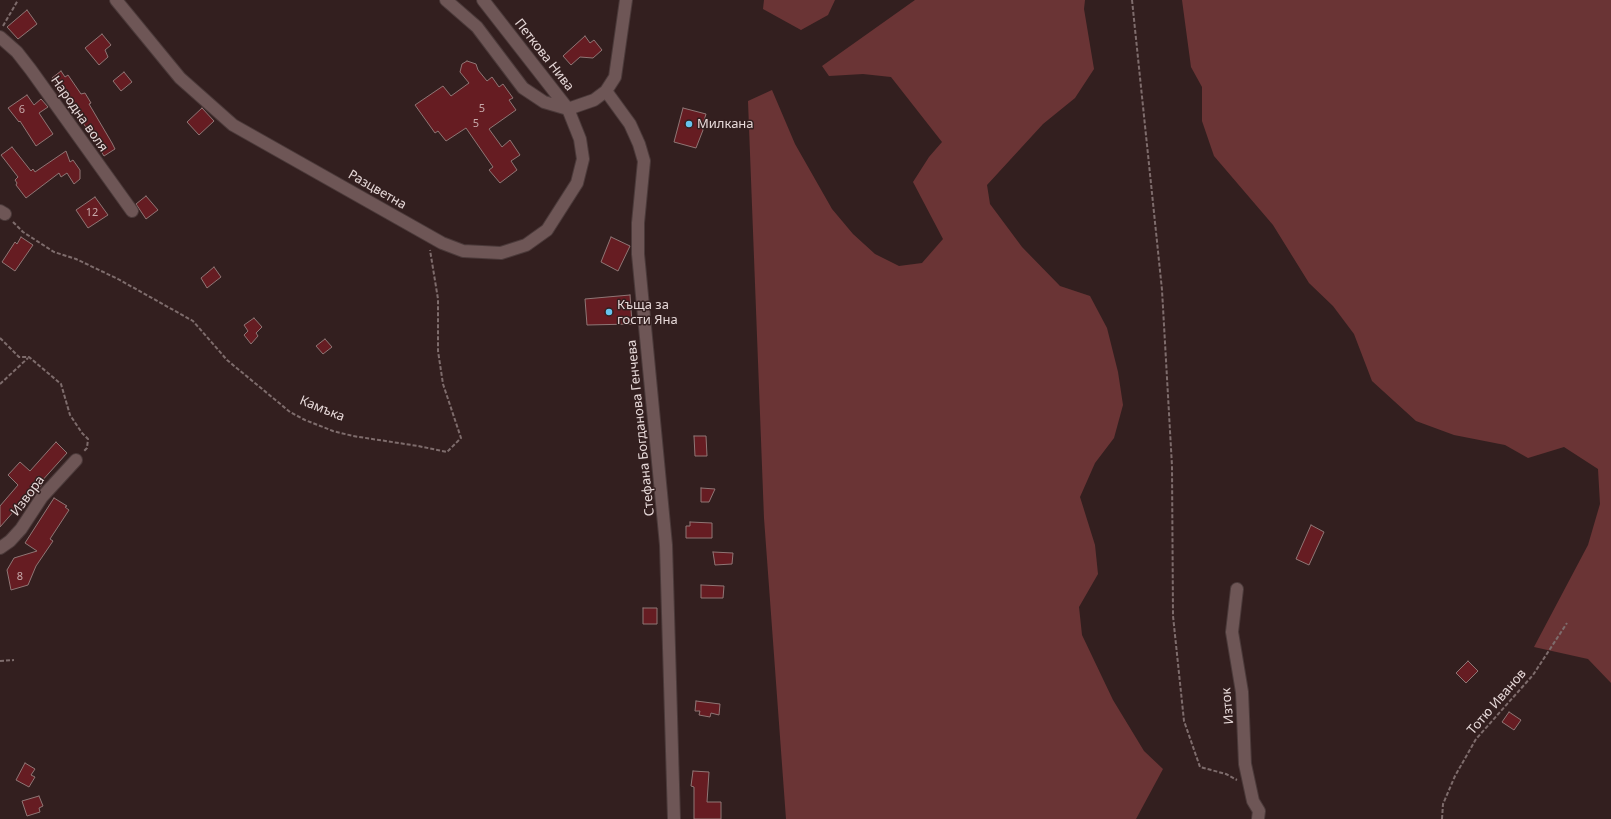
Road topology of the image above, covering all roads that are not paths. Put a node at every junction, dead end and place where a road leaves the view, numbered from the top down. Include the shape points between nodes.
1 (116, 0) edge
2 (446, 0) edge
3 (483, 0) edge
4 (626, 0) edge
5 (0, 37) edge
6 (606, 91) junction
7 (568, 108) junction
8 (132, 211) dead end
9 (76, 460) road end
10 (0, 548) edge
11 (1237, 589) dead end
12 (674, 819) edge
13 (1258, 819) edge

1 - 7 street, Разцветна via 180,78 233,125 428,235 463,251 501,253 526,246 547,230 578,183 583,159 580,139
2 - 7 street via 477,27 523,88 544,102
3 - 7 street, Петкова Нива
4 - 6 street via 615,76
5 - 8 street, Народна воля via 17,52 31,70
6 - 7 street via 594,100
6 - 12 street, Стефана Богданова Генчева via 630,124 644,161 638,254 666,545
9 - 10 street, Извора via 42,497 21,529
11 - 13 street, Изток via 1232,632 1242,692 1245,764 1252,801 1259,811

